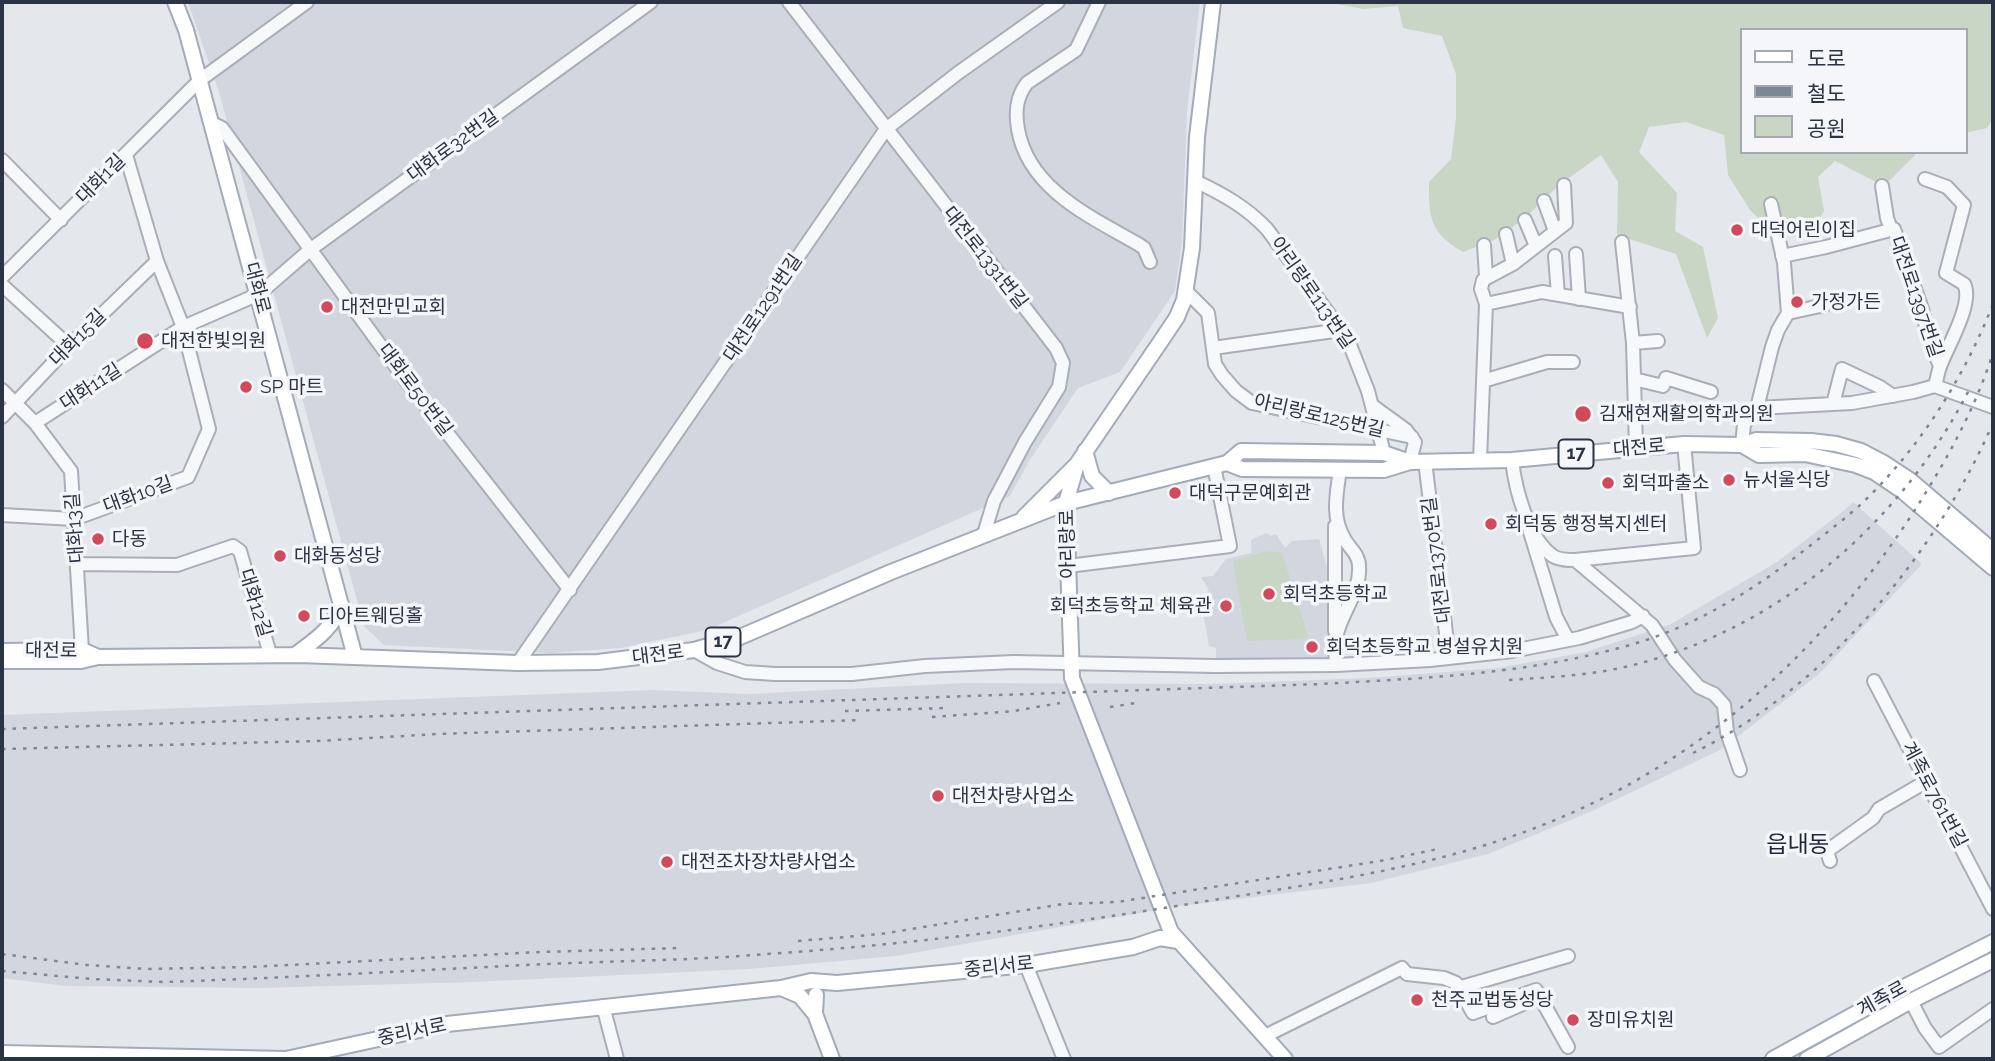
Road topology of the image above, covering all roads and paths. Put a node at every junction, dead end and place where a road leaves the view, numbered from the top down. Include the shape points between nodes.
1 (175, 2) edge
2 (307, 2) edge
3 (651, 2) edge
4 (789, 2) edge
5 (1058, 2) edge
6 (1099, 2) edge
7 (1213, 2) edge
8 (200, 80) junction
9 (212, 123) junction
10 (887, 129) junction
11 (125, 155) junction
12 (2, 160) edge
13 (1925, 179) dead end
14 (1195, 181) junction
15 (1564, 185) dead end
16 (1882, 186) dead end
17 (1544, 201) dead end
18 (1771, 204) dead end
19 (61, 220) junction
20 (1525, 220) dead end
21 (1891, 229) junction
22 (1555, 231) junction
23 (1506, 234) dead end
24 (1622, 242) dead end
25 (1484, 245) dead end
26 (1536, 246) junction
27 (311, 249) junction
28 (1576, 254) dead end
29 (1555, 256) dead end
30 (1782, 256) junction
31 (157, 261) junction
32 (1150, 262) dead end
33 (1513, 264) junction
34 (1486, 276) junction
35 (2, 277) edge
36 (2, 285) edge
37 (1186, 291) junction
38 (259, 294) junction
39 (1558, 295) junction
40 (1579, 299) junction
41 (1486, 304) junction
42 (1825, 305) dead end
43 (1630, 307) junction
44 (1788, 313) junction
45 (183, 327) junction
46 (1341, 330) junction
47 (1658, 341) dead end
48 (1633, 343) junction
49 (69, 346) junction
50 (1213, 348) junction
51 (1573, 362) dead end
52 (1940, 366) junction
53 (1634, 379) junction
54 (1483, 381) junction
55 (1936, 386) junction
56 (2, 390) edge
57 (1711, 392) dead end
58 (1894, 396) junction
59 (1833, 404) junction
60 (1373, 406) junction
61 (1993, 407) edge
62 (1757, 408) junction
63 (7, 410) edge
64 (36, 423) junction
65 (1379, 430) junction
66 (1412, 437) junction
67 (1684, 444) junction
68 (1742, 445) junction
69 (1636, 449) junction
70 (1085, 451) junction
71 (1384, 453) junction
72 (1480, 460) junction
73 (1511, 460) junction
74 (1418, 461) junction
75 (1077, 464) junction
76 (1221, 464) junction
77 (1340, 469) junction
78 (1109, 493) junction
79 (1066, 503) junction
80 (1335, 509) junction
81 (2, 515) edge
82 (74, 519) junction
83 (1021, 520) junction
84 (1530, 524) junction
85 (984, 534) junction
86 (1993, 551) edge
87 (1575, 560) junction
88 (78, 564) junction
89 (1068, 566) junction
90 (1993, 568) edge
91 (570, 590) junction
92 (341, 604) junction
93 (1643, 616) junction
94 (1335, 638) junction
95 (1568, 640) junction
96 (82, 650) junction
97 (694, 650) junction
98 (2, 651) edge
99 (271, 654) junction
100 (295, 654) junction
101 (98, 657) junction
102 (355, 657) junction
103 (1449, 658) junction
104 (2, 661) edge
105 (518, 663) junction
106 (1072, 664) junction
107 (1336, 666) junction
108 (1874, 681) dead end
109 (1740, 770) dead end
110 (1927, 781) junction
111 (1830, 861) dead end
112 (1993, 909) edge
113 (1167, 920) junction
114 (1160, 938) junction
115 (1178, 941) junction
116 (1993, 942) edge
117 (1568, 956) dead end
118 (1993, 960) edge
119 (1026, 965) junction
120 (1458, 988) junction
121 (785, 989) junction
122 (817, 996) junction
123 (1911, 1001) junction
124 (1525, 1003) dead end
125 (603, 1006) junction
126 (1993, 1010) edge
127 (1493, 1017) dead end
128 (1265, 1036) junction
129 (1568, 1047) dead end
130 (2, 1053) edge
131 (106, 1057) edge
132 (229, 1059) edge
133 (286, 1059) edge
134 (618, 1059) edge
135 (832, 1059) edge
136 (1063, 1059) edge
137 (1285, 1059) edge
138 (1773, 1059) edge
139 (1808, 1059) edge

1 - 8 main road, 대화로
2 - 8 street, 대화1길
3 - 27 street, 대화로32번길
4 - 10 street, 대전로1331번길
5 - 10 street, 대전로1291번길
6 - 32 street via 1076,50 1021,90 1016,109 1020,138 1027,157 1065,201 1144,248
7 - 14 main road, 아리랑로
8 - 9 main road, 대화로
8 - 11 street, 대화1길
9 - 27 street, 대화로50번길 via 222,128
9 - 38 main road, 대화로
10 - 85 street, 대전로1331번길 via 1063,363 1059,387 994,501
10 - 91 street, 대전로1291번길
11 - 19 street, 대화1길
11 - 31 street, 대화10길
12 - 19 street
13 - 52 street via 1947,187 1965,205 1946,273 1964,284 1967,296
14 - 37 main road, 아리랑로
14 - 46 street, 아리랑로113번길 via 1222,193 1267,229
15 - 22 street via 1566,223
16 - 21 street, 대전로1397번길
17 - 22 street
18 - 30 street
19 - 35 street, 대화1길
20 - 26 street
21 - 30 street, 대전로1397번길
21 - 52 street, 대전로1397번길
22 - 26 street
23 - 33 street
24 - 43 street
25 - 34 street
26 - 33 street
27 - 38 street, 대화로32번길
27 - 91 street, 대화로50번길 via 405,379
28 - 40 street
29 - 39 street
30 - 44 street
31 - 45 street, 대화10길
31 - 49 street, 대화15길
33 - 34 street
34 - 41 street via 1481,289
36 - 49 street
37 - 50 street, 아리랑로125번길 via 1208,313
37 - 70 main road, 아리랑로 via 1177,317
38 - 45 street, 대화11길
38 - 92 main road, 대화로
39 - 40 street
39 - 41 street via 1542,292
40 - 43 street
41 - 54 street
42 - 44 street
43 - 48 street
44 - 62 street via 1772,347
45 - 64 street, 대화11길
45 - 82 street, 대화10길 via 209,429 188,477
46 - 50 street
46 - 60 street, 아리랑로113번길 via 1355,354
47 - 48 street
48 - 53 street
49 - 63 street, 대화15길
50 - 65 street, 아리랑로125번길 via 1222,375 1252,403
51 - 54 street via 1547,362
52 - 55 street
53 - 57 street via 1663,386 1666,379
53 - 69 street
54 - 72 street
55 - 58 street
55 - 61 street
56 - 63 street, 대화13길
58 - 59 street
58 - 59 street via 1842,369
59 - 62 street
60 - 65 street, 아리랑로113번길
60 - 66 street
62 - 68 street via 1744,424
63 - 64 street, 대화13길
64 - 82 street, 대화13길 via 71,471
65 - 66 street, 아리랑로125번길
65 - 71 street, 아리랑로113번길
66 - 74 street
67 - 68 main road, 대전로 / 17
67 - 69 main road, 대전로 / 17
67 - 87 street via 1694,548
68 - 86 main road, 대전로 / 17 via 1756,440 1811,440 1861,452 1910,480
68 - 90 main road, 대전로 / 17 via 1759,455 1805,454 1874,472
69 - 73 main road, 대전로 / 17
70 - 75 main road, 아리랑로
70 - 78 main road via 1093,476
71 - 74 main road, 대전로 / 17
71 - 76 main road, 대전로 / 17 via 1241,452
72 - 73 main road, 대전로 / 17
72 - 74 main road, 대전로 / 17
73 - 84 street
74 - 77 main road, 대전로 / 17 via 1384,470
74 - 103 street, 대전로1370번길
75 - 79 main road, 아리랑로
75 - 83 main road
76 - 77 main road, 대전로 / 17 via 1242,470
76 - 78 main road, 대전로 / 17
76 - 89 street via 1230,546
77 - 80 street
78 - 79 main road, 대전로 / 17
79 - 83 main road, 대전로 / 17
79 - 89 main road, 아리랑로
80 - 94 street
80 - 94 street via 1342,536 1360,565
81 - 82 street, 대화10길
82 - 88 street, 대화13길
83 - 85 main road, 대전로 / 17
84 - 87 street via 1555,558
84 - 95 street via 1530,537 1556,617
85 - 97 main road, 대전로 / 17 via 740,637
87 - 93 street
88 - 96 street, 대화13길
88 - 99 street, 대화12길 via 177,565 233,546 240,551
89 - 106 main road, 아리랑로
91 - 105 street, 대전로1291번길
92 - 100 main road via 330,628
92 - 102 main road, 대화로
93 - 95 street
93 - 109 street via 1699,687 1724,705 1727,732
94 - 107 street
95 - 103 street
96 - 98 main road, 대전로 / 17
96 - 101 main road, 대전로 / 17
97 - 105 main road, 대전로 / 17 via 598,662
97 - 106 street via 745,672 775,674 852,674 1014,662
99 - 100 main road, 대전로 / 17
99 - 101 main road, 대전로 / 17
100 - 102 main road, 대전로 / 17
101 - 104 main road, 대전로 / 17
102 - 105 main road, 대전로 / 17
103 - 107 street
106 - 107 street
106 - 113 main road, 아리랑로 via 1072,678
108 - 110 street, 계족로761번길
110 - 111 street via 1879,809 1827,851
110 - 112 street, 계족로761번길
113 - 114 main road
113 - 115 main road, 아리랑로
114 - 115 main road, 중리서로
114 - 119 main road, 중리서로
115 - 128 main road, 아리랑로
116 - 138 main road, 계족로
117 - 120 street
118 - 123 main road, 계족로
119 - 122 main road, 중리서로
119 - 136 street
120 - 128 street via 1444,978 1407,974 1402,968
120 - 129 street via 1473,1013 1536,990
121 - 122 main road, 중리서로
121 - 122 main road via 800,996
121 - 125 main road, 중리서로
122 - 135 main road
123 - 126 street via 1939,1047
123 - 139 main road, 계족로
124 - 127 street
125 - 133 main road, 중리서로 via 447,1024
125 - 134 street
128 - 137 main road, 아리랑로
130 - 131 main road, 중리서로
131 - 132 main road, 중리서로
132 - 133 main road, 중리서로

